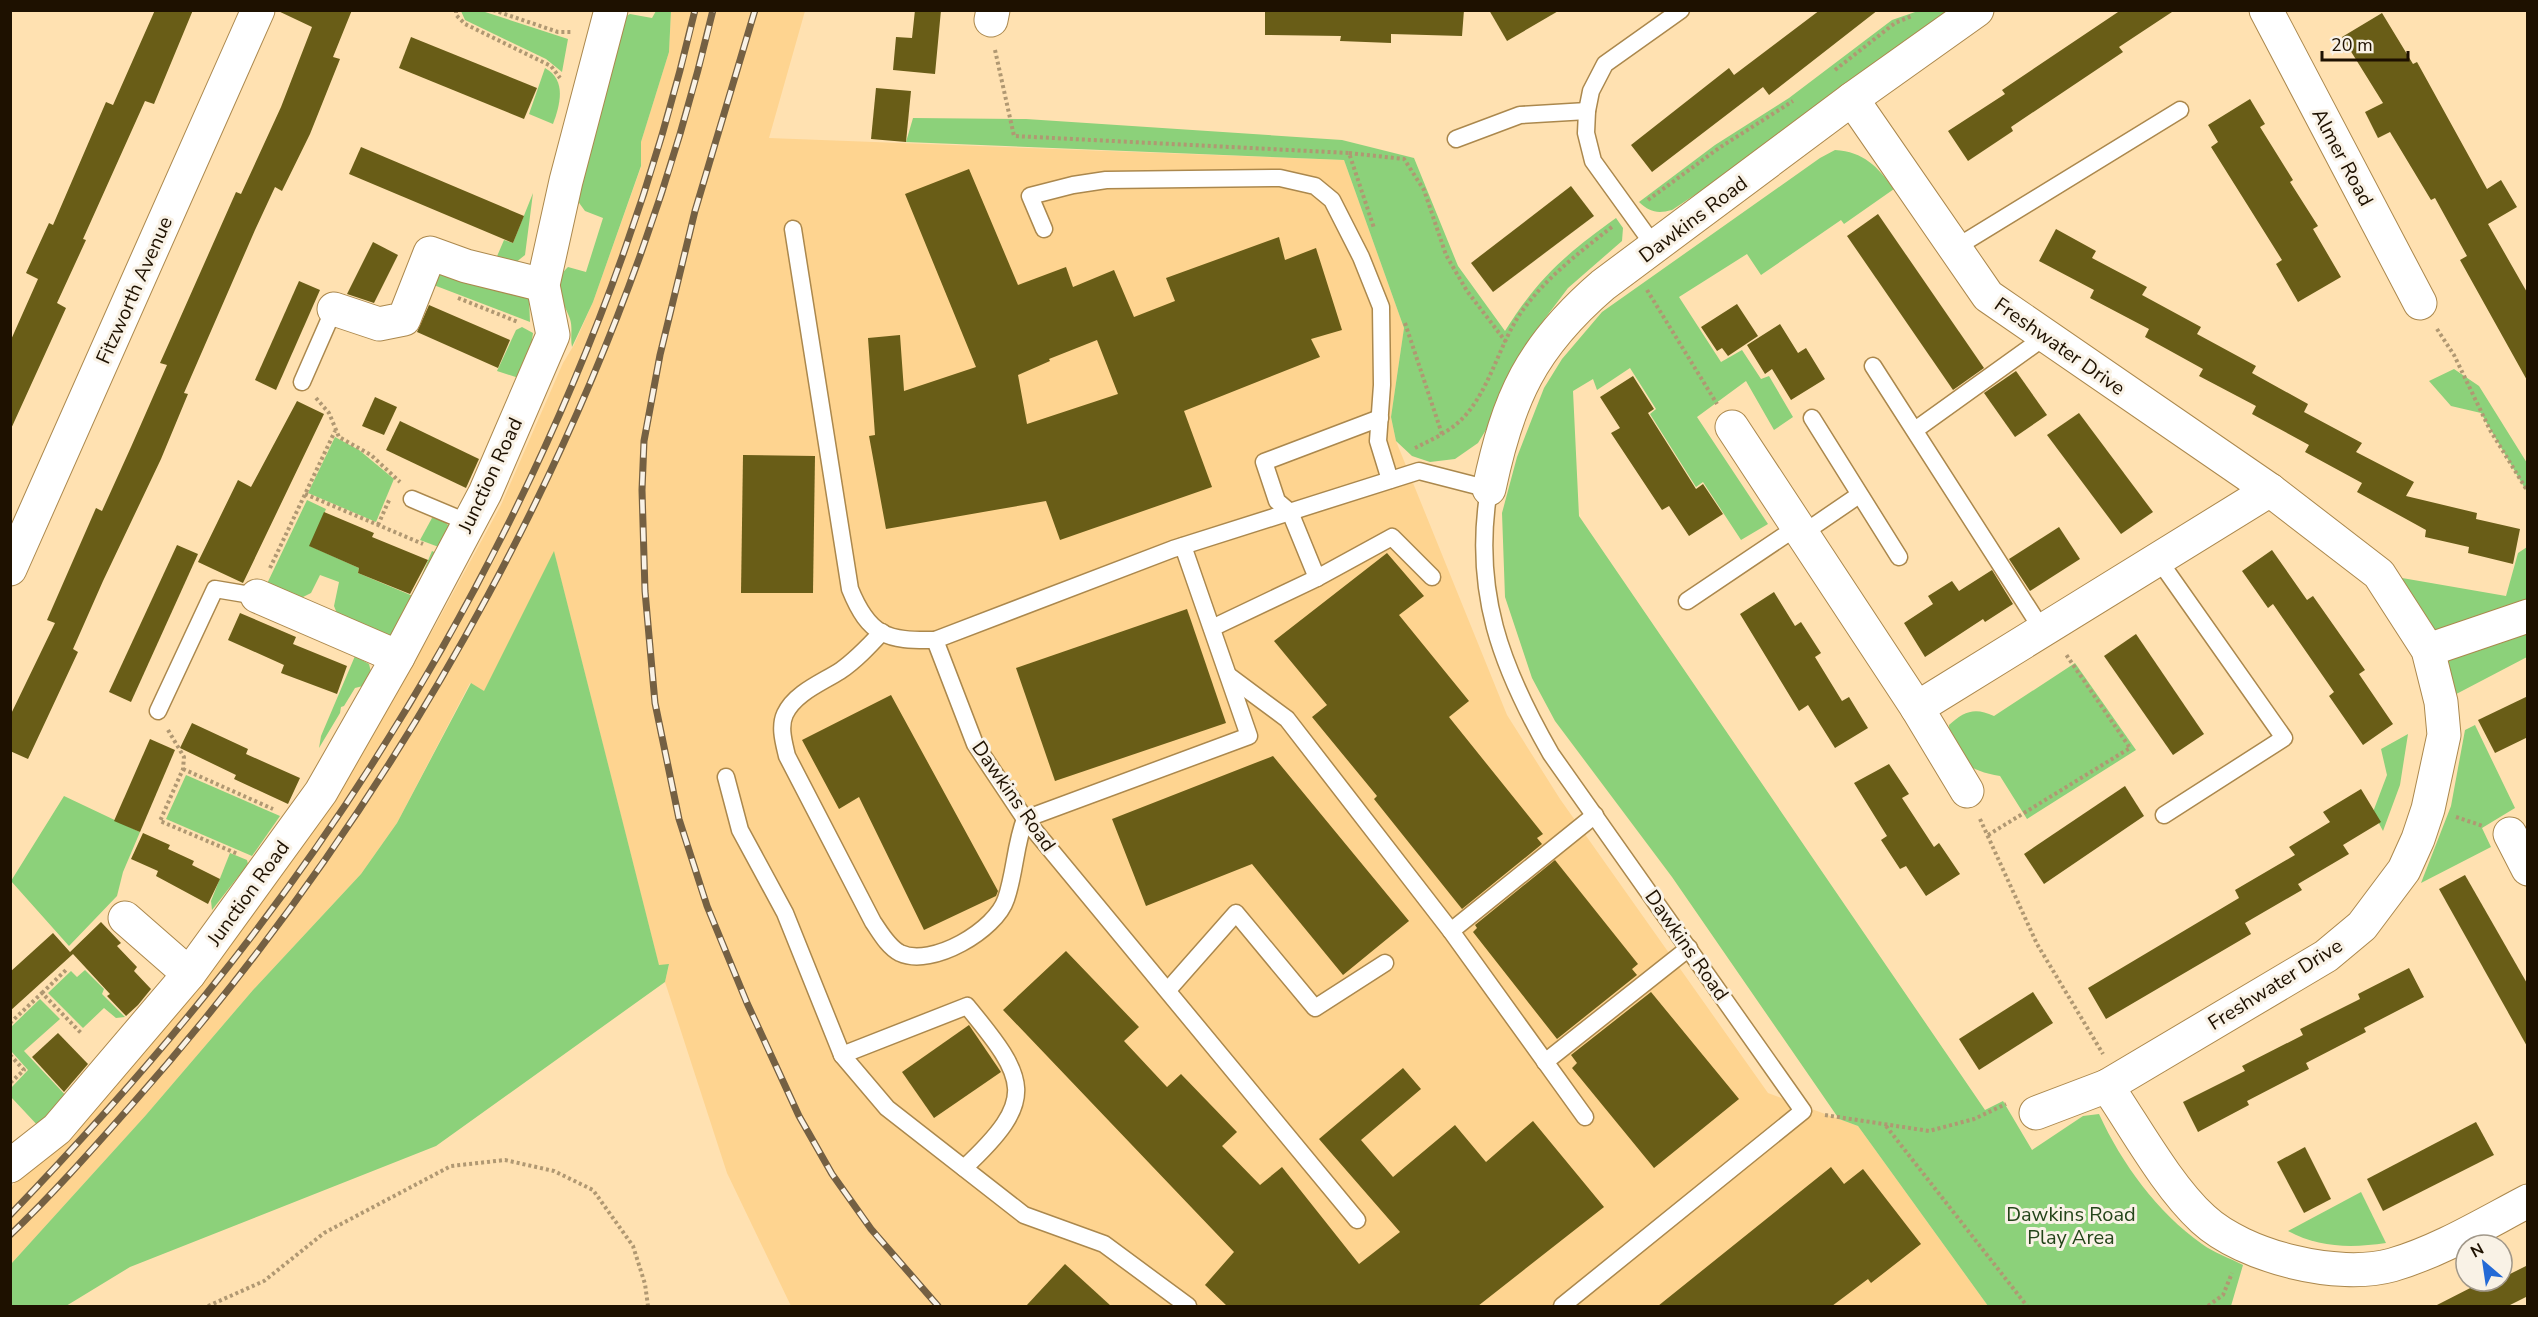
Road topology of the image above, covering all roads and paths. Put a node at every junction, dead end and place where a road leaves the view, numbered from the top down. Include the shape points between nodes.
1 (258, 10) edge
2 (456, 10) edge
3 (493, 10) edge
4 (611, 10) edge
5 (1681, 10) edge
6 (1977, 10) edge
7 (2266, 10) edge
8 (572, 32) dead end
9 (563, 81) dead end
10 (1852, 99) junction
11 (2180, 110) dead end
12 (1587, 111) junction
13 (1456, 139) dead end
14 (1349, 153) dead end
15 (793, 229) dead end
16 (1044, 229) dead end
17 (1956, 248) junction
18 (1643, 256) junction
19 (419, 281) junction
20 (543, 285) junction
21 (2420, 303) joint
22 (334, 309) joint
23 (527, 325) dead end
24 (2046, 336) junction
25 (1506, 342) dead end
26 (1873, 366) dead end
27 (302, 382) joint
28 (1380, 418) junction
29 (1812, 418) dead end
30 (1732, 427) joint
31 (1915, 430) junction
32 (335, 431) junction
33 (1390, 480) junction
34 (1489, 489) junction
35 (2270, 490) junction
36 (2528, 492) edge
37 (305, 494) junction
38 (1859, 495) junction
39 (412, 499) joint
40 (1290, 512) junction
41 (469, 523) junction
42 (1800, 530) junction
43 (426, 546) dead end
44 (1183, 546) junction
45 (1899, 557) dead end
46 (2158, 559) junction
47 (10, 569) edge
48 (1432, 576) dead end
49 (1317, 578) junction
50 (257, 596) junction
51 (1687, 602) dead end
52 (2528, 616) edge
53 (1212, 628) junction
54 (2045, 629) junction
55 (882, 632) junction
56 (935, 640) junction
57 (2428, 650) junction
58 (398, 657) junction
59 (1229, 676) junction
60 (1917, 708) junction
61 (158, 711) joint
62 (183, 769) junction
63 (726, 777) dead end
64 (1967, 791) joint
65 (2428, 809) junction
66 (276, 810) dead end
67 (1595, 815) junction
68 (2164, 815) dead end
69 (1024, 819) junction
70 (2519, 830) edge
71 (1988, 835) junction
72 (243, 856) dead end
73 (2528, 869) edge
74 (124, 918) dead end
75 (1450, 931) junction
76 (1689, 948) junction
77 (1385, 963) dead end
78 (67, 969) dead end
79 (189, 974) junction
80 (1168, 990) junction
81 (42, 993) junction
82 (10, 1023) edge
83 (82, 1034) dead end
84 (10, 1055) edge
85 (842, 1055) junction
86 (1545, 1062) junction
87 (10, 1083) edge
88 (2113, 1083) junction
89 (1803, 1111) junction
90 (2036, 1113) joint
91 (1585, 1117) dead end
92 (1886, 1126) junction
93 (10, 1166) edge
94 (964, 1168) junction
95 (2528, 1201) edge
96 (1357, 1220) dead end
97 (2244, 1245) junction
98 (1573, 1303) edge
99 (208, 1306) edge
100 (648, 1306) edge
101 (1188, 1306) edge
102 (2027, 1306) edge
103 (2208, 1306) edge

1 - 47 street, Fitzworth Avenue
2 - 9 path via 465,24 551,66
3 - 8 path via 558,32
4 - 20 street, Junction Road
5 - 12 lane via 1605,64 1591,91
6 - 10 street, Dawkins Road
7 - 21 street, Almer Road
10 - 17 street, Freshwater Drive
10 - 18 street, Dawkins Road
11 - 17 lane
12 - 13 lane via 1520,115
12 - 18 lane via 1586,133 1593,161
14 - 25 path via 1404,159 1424,190 1446,255 1467,291
15 - 55 lane via 850,589 860,615
16 - 28 lane via 1030,196 1073,185 1106,180 1280,178 1315,186 1332,200 1381,307
17 - 24 street, Freshwater Drive via 1988,296
18 - 30 path
18 - 34 street, Dawkins Road via 1580,304 1535,358 1509,410
19 - 20 street via 430,253
19 - 22 street via 404,319 392,323 379,324
19 - 23 path
20 - 41 street, Junction Road via 553,335
21 - 36 path via 2454,354 2481,413
22 - 27 lane
24 - 31 lane
24 - 35 street, Freshwater Drive
26 - 31 lane
27 - 32 path via 329,413
28 - 33 lane via 1378,441
28 - 40 lane via 1264,462 1277,501
29 - 38 lane
30 - 42 street
31 - 54 lane
32 - 37 path
32 - 39 path via 398,478
33 - 34 lane via 1419,471
33 - 40 lane
34 - 67 lane, Dawkins Road via 1485,512 1486,573 1493,621 1507,669 1551,754
35 - 46 street
35 - 57 street, Freshwater Drive via 2379,574
37 - 43 path
37 - 50 path
38 - 42 lane
38 - 45 lane
39 - 41 lane
40 - 44 lane
40 - 49 lane
41 - 58 street, Junction Road
42 - 51 lane
42 - 60 street
44 - 53 lane
44 - 56 lane
46 - 54 street
46 - 68 lane via 2284,738
48 - 49 lane via 1392,537
49 - 53 lane
50 - 58 street
50 - 61 lane via 215,589
52 - 57 street
53 - 59 lane
54 - 60 street
54 - 71 path via 2130,748
55 - 56 lane via 900,641
55 - 69 lane via 857,657 809,688 785,715 782,729 787,756 873,922 888,943 899,953 919,958 956,947 998,912 1006,900
56 - 69 lane, Dawkins Road via 975,744
57 - 65 street, Freshwater Drive via 2441,702 2444,735
58 - 79 street, Junction Road via 321,792
59 - 69 lane via 1249,736
59 - 75 lane via 1287,719
60 - 64 street
61 - 62 path via 184,756
62 - 66 path
62 - 72 path via 160,821
63 - 85 lane via 740,830 784,912
64 - 71 path
65 - 70 path
65 - 88 street, Freshwater Drive via 2404,870 2362,926 2326,956
67 - 75 lane
67 - 76 lane, Dawkins Road
69 - 80 lane, Dawkins Road
70 - 73 street
71 - 88 path via 2037,944
74 - 79 street
75 - 86 lane
76 - 86 lane
76 - 89 lane, Dawkins Road
77 - 80 lane via 1315,1008 1236,913
78 - 81 path
79 - 93 street, Junction Road via 57,1129
80 - 96 lane, Dawkins Road
81 - 82 path
81 - 83 path
84 - 87 path via 24,1070
85 - 94 lane via 887,1108
85 - 94 lane via 967,1006 1001,1047 1017,1077 1014,1109 997,1137
86 - 91 lane
88 - 90 street, Freshwater Drive
88 - 97 street via 2176,1187 2203,1219
89 - 92 path
89 - 98 lane
90 - 92 path via 2005,1104 1974,1119 1929,1131
92 - 102 path
94 - 101 lane via 1024,1215 1104,1244
95 - 97 street via 2440,1247 2390,1266 2316,1267 2261,1254
97 - 103 path via 2223,1295
99 - 100 path via 264,1281 324,1233 451,1166 505,1160 554,1171 593,1190 633,1246

